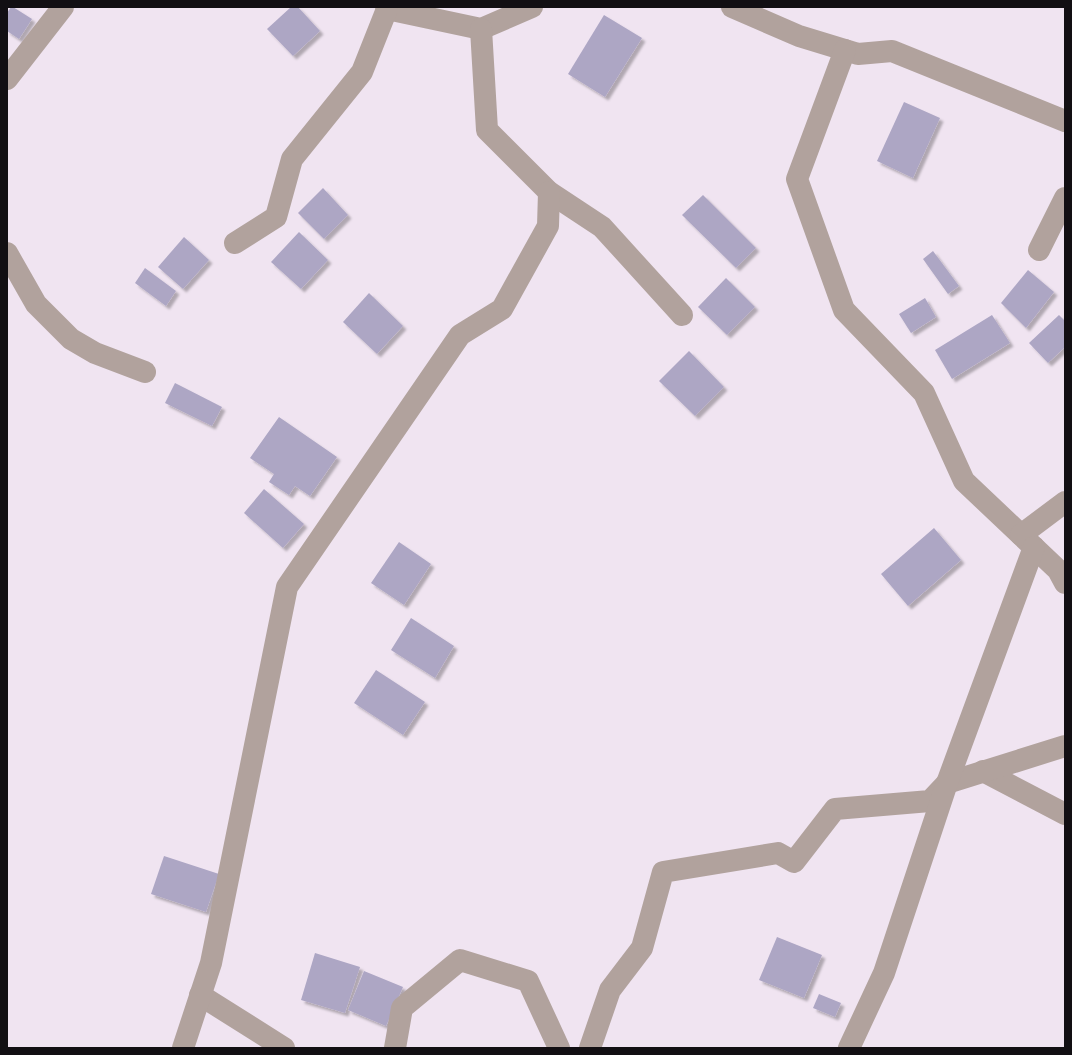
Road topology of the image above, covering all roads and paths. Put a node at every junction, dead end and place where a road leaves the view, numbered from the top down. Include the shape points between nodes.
1 (63, 7) edge
2 (532, 7) edge
3 (732, 7) edge
4 (386, 8) edge
5 (481, 29) junction
6 (845, 50) junction
7 (7, 79) edge
8 (1065, 121) edge
9 (549, 192) junction
10 (1065, 198) edge
11 (235, 243) dead end
12 (1039, 250) dead end
13 (7, 253) edge
14 (682, 315) dead end
15 (145, 372) dead end
16 (1065, 502) edge
17 (1027, 541) junction
18 (1065, 583) edge
19 (1065, 746) edge
20 (983, 771) junction
21 (947, 783) junction
22 (1065, 814) edge
23 (200, 995) junction
24 (183, 1048) edge
25 (284, 1048) edge
26 (395, 1048) edge
27 (559, 1048) edge
28 (590, 1048) edge
29 (849, 1048) edge

1 - 7 street
2 - 5 street
3 - 6 street via 799,36
4 - 5 street
4 - 11 street via 362,72 292,159 276,217
5 - 9 street via 487,130
6 - 8 street via 858,54 892,51
6 - 17 street via 797,179 844,310 924,393 964,481
9 - 14 street via 602,227
9 - 23 street via 548,226 502,309 460,335 287,587 211,963
10 - 12 street
13 - 15 street via 36,304 71,339 95,353
16 - 17 street
17 - 18 street via 1058,570
17 - 21 street
19 - 20 street
20 - 21 street
20 - 22 street
21 - 28 street via 930,801 835,809 794,862 778,853 663,872 642,948 610,990
21 - 29 street via 884,972
23 - 24 street
23 - 25 street
26 - 27 street via 402,1008 460,960 528,981

